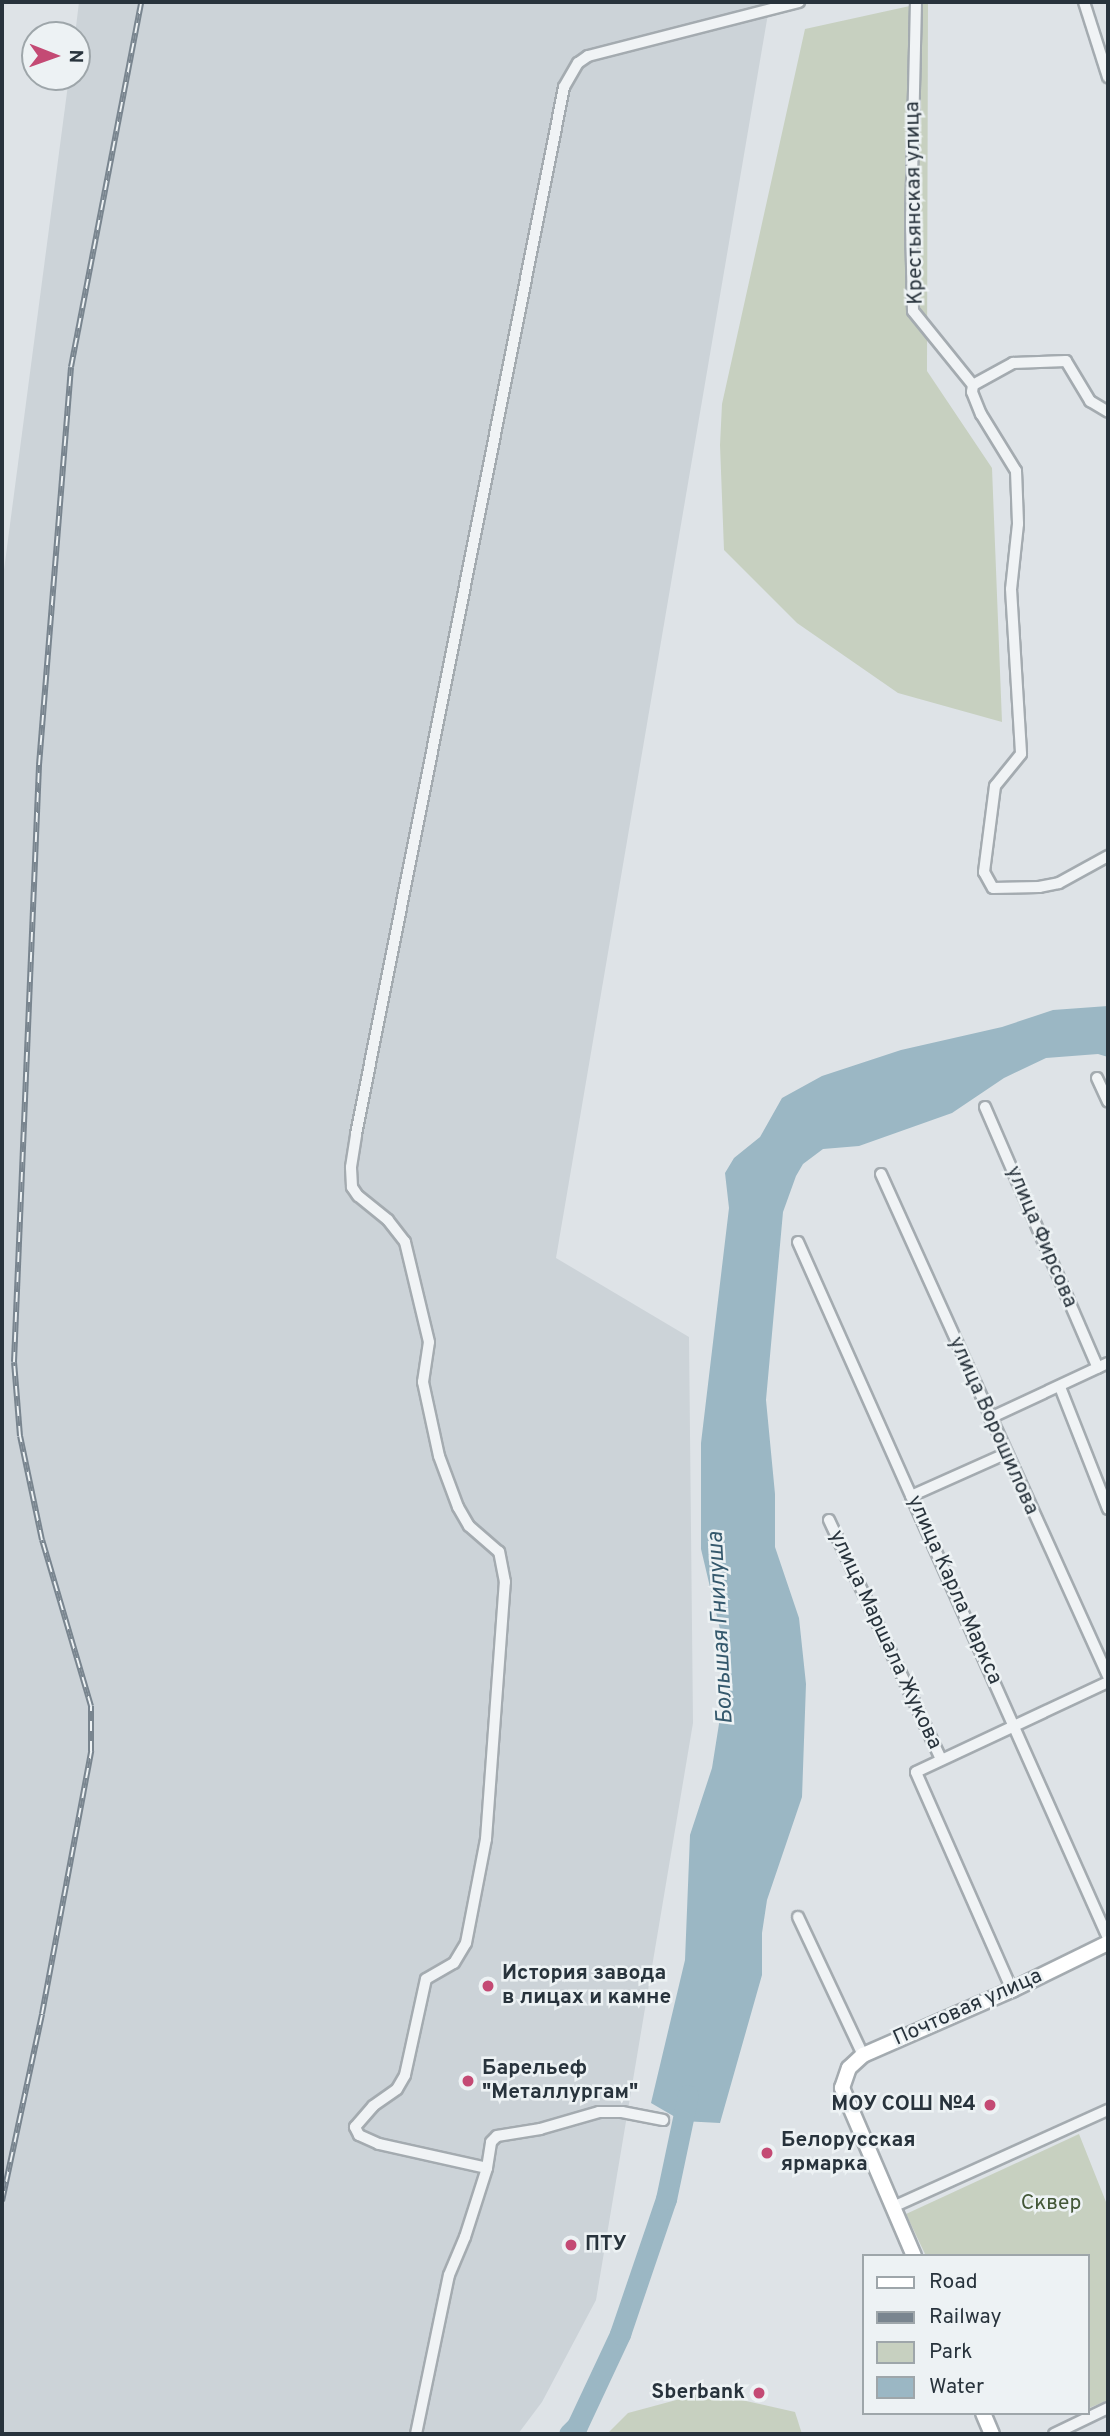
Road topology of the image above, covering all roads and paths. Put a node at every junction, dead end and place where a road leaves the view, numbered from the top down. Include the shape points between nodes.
1 (799, 2) edge
2 (916, 2) edge
3 (1084, 2) edge
4 (1108, 77) edge
5 (973, 385) junction
6 (1108, 412) edge
7 (1108, 856) edge
8 (1097, 1078) dead end
9 (1108, 1102) edge
10 (985, 1107) dead end
11 (881, 1174) dead end
12 (798, 1242) dead end
13 (1103, 1366) edge
14 (1060, 1387) junction
15 (990, 1418) junction
16 (1005, 1454) junction
17 (911, 1496) junction
18 (1108, 1509) edge
19 (829, 1520) dead end
20 (1108, 1676) edge
21 (1108, 1682) edge
22 (1015, 1724) junction
23 (941, 1759) junction
24 (798, 1917) dead end
25 (1108, 1940) edge
26 (1012, 1990) junction
27 (863, 2056) junction
28 (1108, 2110) edge
29 (663, 2120) dead end
30 (487, 2168) junction
31 (893, 2207) junction
32 (913, 2254) edge
33 (1108, 2408) edge
34 (984, 2415) edge
35 (416, 2434) edge
36 (992, 2434) edge
37 (1054, 2434) edge

1 - 30 street via 588,56 578,63 564,87 351,1167 358,1196 388,1220 405,1242 429,1342 424,1382 439,1456 464,1517 499,1552 505,1582 486,1839 466,1943 454,1963 426,1979 401,2082 363,2114 355,2127 359,2135 379,2144
2 - 5 street, Крестьянская улица via 911,223 914,311
3 - 4 street
5 - 6 street via 1013,363 1066,361 1090,401
5 - 7 street via 981,414 1016,471 1018,524 1011,589 1021,754 995,786 984,872 993,888 1040,887 1059,883
8 - 9 street
10 - 13 street, улица Фирсова
11 - 15 street, улица Ворошилова
12 - 17 street, улица Карла Маркса
13 - 14 street
14 - 15 street
14 - 18 street
15 - 16 street, улица Ворошилова
16 - 17 street
16 - 20 street, улица Ворошилова
17 - 22 street, улица Карла Маркса
19 - 23 street, улица Маршала Жукова
21 - 22 street
22 - 23 street
22 - 25 street, улица Карла Маркса
23 - 26 street, улица Маршала Жукова via 916,1772
24 - 27 street
25 - 26 main road, Почтовая улица
26 - 27 main road, Почтовая улица
27 - 31 main road via 849,2068 842,2088
28 - 31 street
29 - 30 street via 599,2112 497,2136 491,2142
30 - 35 street via 449,2275
31 - 32 main road
33 - 37 street
34 - 36 main road

